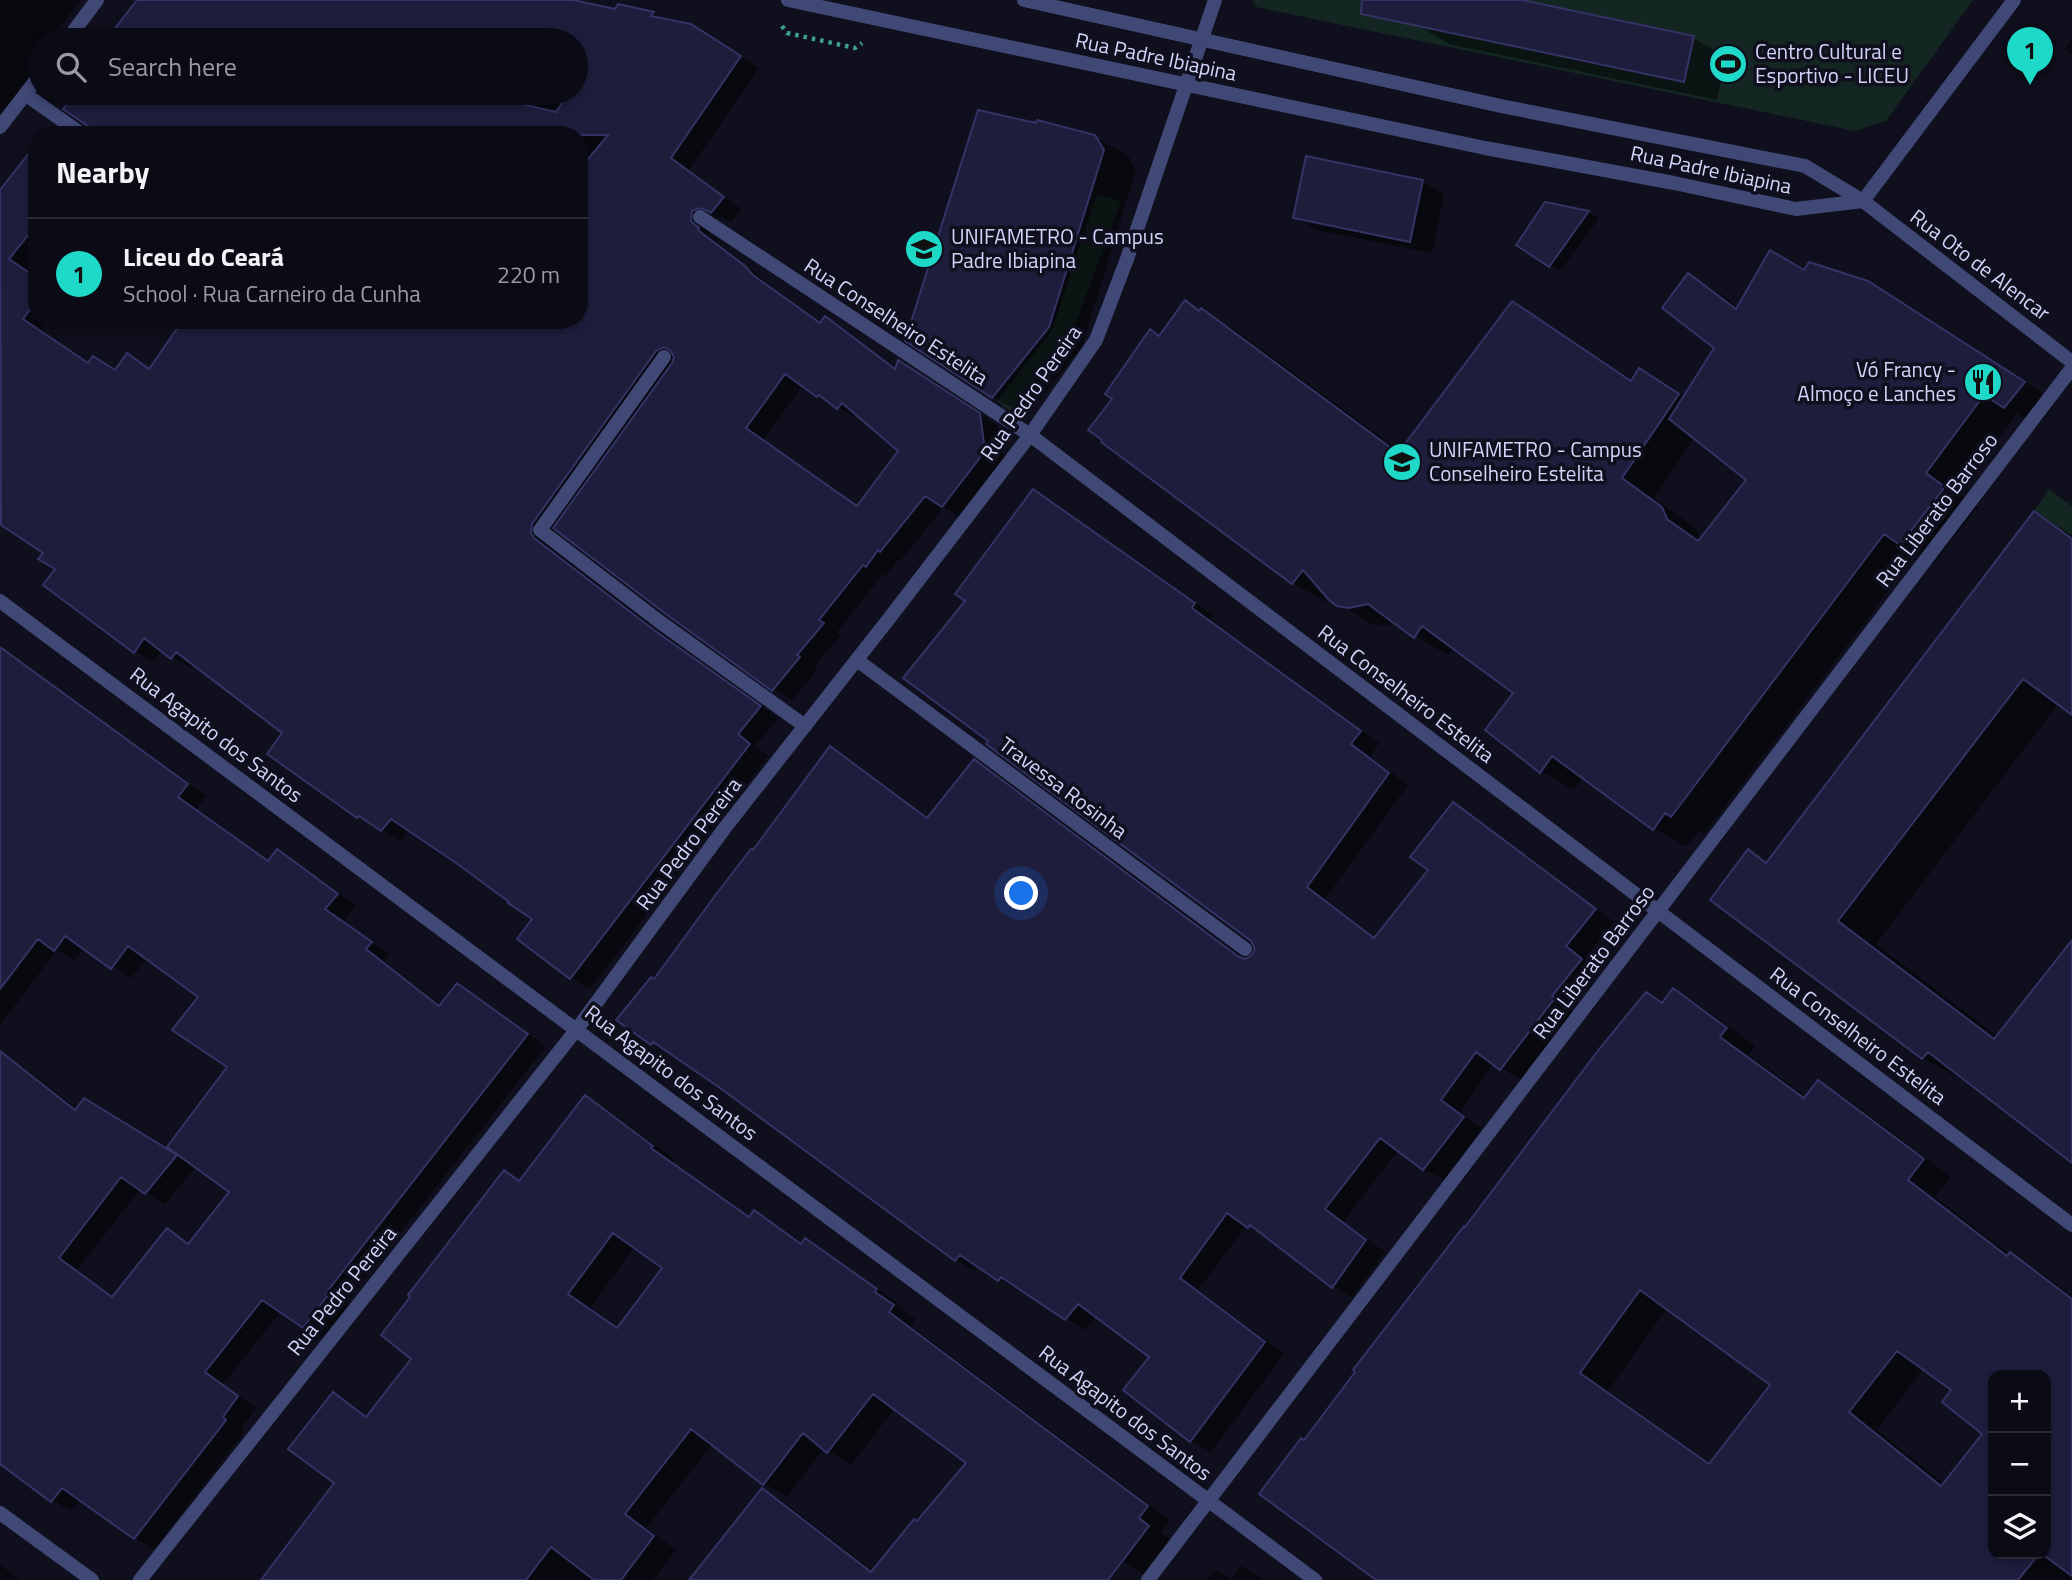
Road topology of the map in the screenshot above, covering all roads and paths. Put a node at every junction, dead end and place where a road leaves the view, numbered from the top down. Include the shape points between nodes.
1 (97, 0) edge
2 (788, 0) edge
3 (1024, 0) edge
4 (1215, 0) edge
5 (2014, 0) edge
6 (75, 28) edge
7 (1202, 39) junction
8 (1186, 84) junction
9 (28, 90) edge
10 (25, 94) junction
11 (28, 96) edge
12 (41, 105) edge
13 (70, 126) edge
14 (0, 127) edge
15 (1863, 201) junction
16 (700, 217) dead end
17 (664, 357) dead end
18 (2072, 362) edge
19 (2072, 368) edge
20 (1030, 435) junction
21 (0, 601) edge
22 (857, 660) junction
23 (805, 726) junction
24 (1658, 912) junction
25 (1245, 949) dead end
26 (577, 1029) junction
27 (2072, 1225) edge
28 (1208, 1502) junction
29 (0, 1513) edge
30 (92, 1580) edge
31 (140, 1580) edge
32 (1148, 1580) edge
33 (1315, 1580) edge

1 - 6 street
2 - 8 street, Rua Padre Ibiapina
3 - 7 street, Rua Padre Ibiapina
4 - 7 street, Rua Pedro Pereira
5 - 15 street
7 - 8 street, Rua Pedro Pereira
7 - 15 street, Rua Padre Ibiapina via 1501,106 1805,166
8 - 15 street, Rua Padre Ibiapina via 1796,209
8 - 20 street, Rua Pedro Pereira via 1096,340
9 - 10 street
10 - 11 street
10 - 14 street
12 - 13 street
15 - 18 street, Rua Oto de Alencar
16 - 20 street, Rua Conselheiro Estelita
17 - 23 street via 540,530
19 - 24 street, Rua Liberato Barroso
20 - 22 street, Rua Pedro Pereira
20 - 24 street, Rua Conselheiro Estelita
21 - 26 street, Rua Agapito dos Santos
22 - 23 street, Rua Pedro Pereira
22 - 25 street, Travessa Rosinha
23 - 26 street, Rua Pedro Pereira
24 - 27 street, Rua Conselheiro Estelita
24 - 28 street, Rua Liberato Barroso
26 - 28 street, Rua Agapito dos Santos
26 - 31 street, Rua Pedro Pereira
28 - 32 street, Rua Liberato Barroso
28 - 33 street, Rua Agapito dos Santos
29 - 30 street

